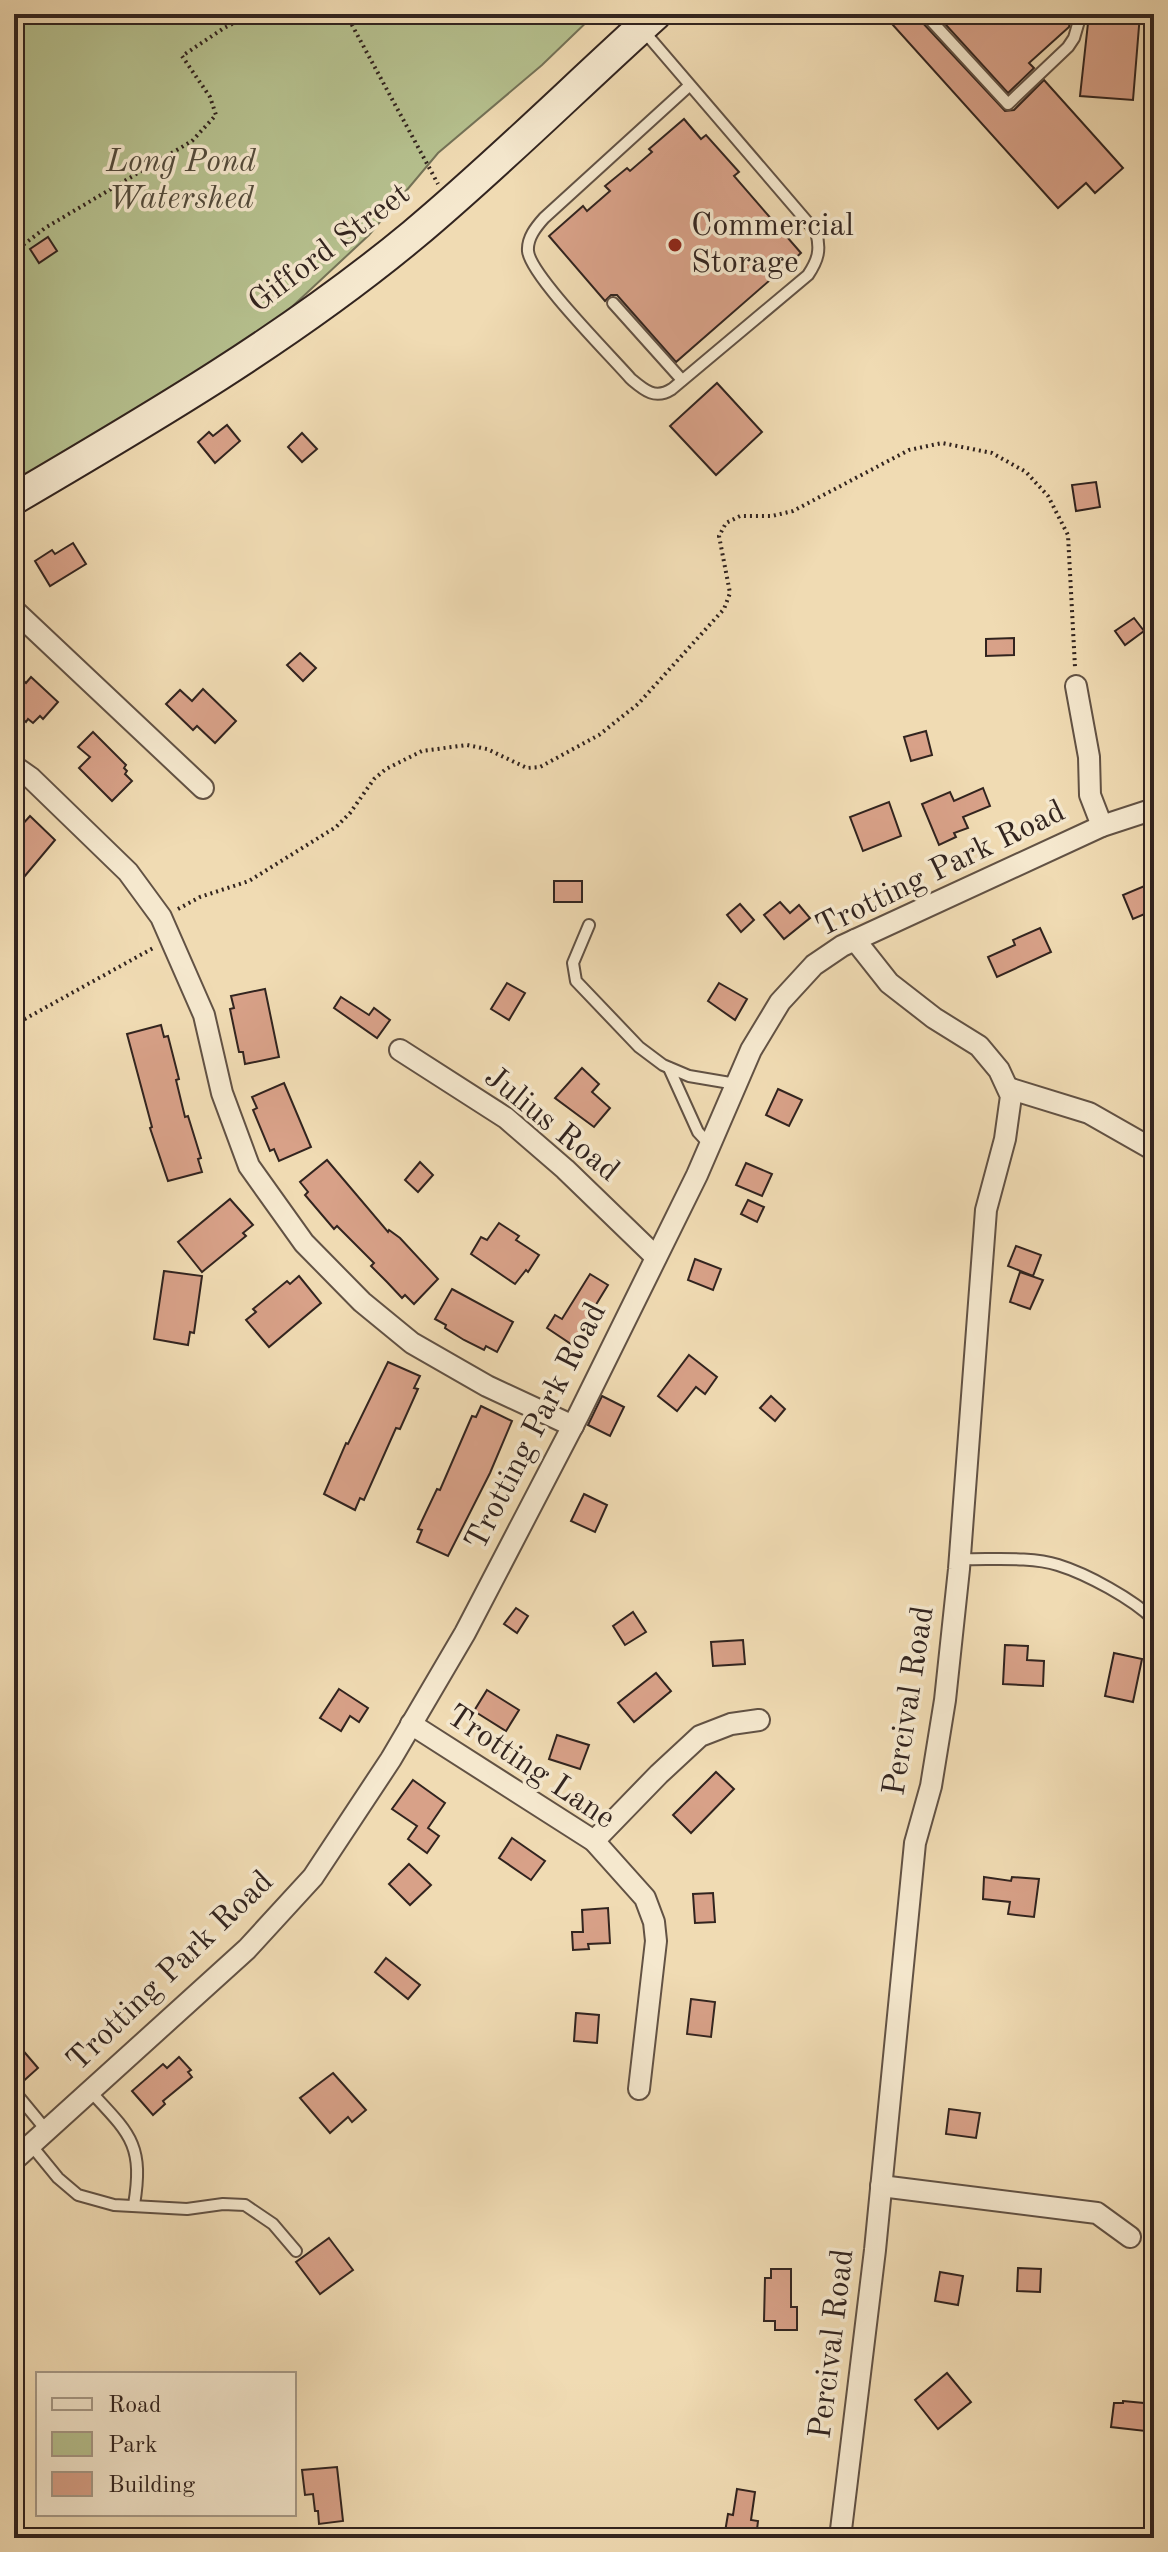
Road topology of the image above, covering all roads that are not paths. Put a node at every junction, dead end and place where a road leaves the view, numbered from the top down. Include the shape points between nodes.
1 (925, 14) edge
2 (1081, 14) edge
3 (648, 21) edge
4 (690, 85) junction
5 (613, 303) dead end
6 (682, 380) junction
7 (14, 499) edge
8 (14, 610) edge
9 (1076, 686) road end
10 (14, 766) edge
11 (203, 788) dead end
12 (1154, 809) edge
13 (1102, 826) junction
14 (589, 925) dead end
15 (855, 940) junction
16 (400, 1050) dead end
17 (669, 1068) junction
18 (736, 1084) junction
19 (1008, 1088) junction
20 (710, 1145) junction
21 (1154, 1150) edge
22 (656, 1257) junction
23 (573, 1426) junction
24 (960, 1559) junction
25 (1154, 1620) edge
26 (759, 1720) dead end
27 (411, 1724) junction
28 (594, 1841) junction
29 (639, 2089) dead end
30 (14, 2091) edge
31 (90, 2091) junction
32 (47, 2131) junction
33 (31, 2145) junction
34 (14, 2160) edge
35 (881, 2186) junction
36 (134, 2205) junction
37 (1130, 2237) dead end
38 (296, 2251) dead end
39 (840, 2538) edge

1 - 2 lane via 1008,104 1068,47
3 - 4 lane
3 - 7 main road, Gifford Street via 449,204 335,295 193,393
4 - 6 lane via 816,232 820,247 808,275
4 - 6 lane via 544,218 528,250 543,279 631,379 655,394 664,394
5 - 6 lane
8 - 11 street
9 - 13 street via 1090,795
10 - 23 street via 128,872 161,917 204,1015 222,1093 249,1166 304,1243 412,1343
12 - 13 street, Trotting Park Road
13 - 15 street, Trotting Park Road
14 - 17 lane via 573,963 576,981 639,1047
15 - 18 street, Trotting Park Road via 814,965 780,1002
15 - 19 street via 889,983 979,1046
16 - 22 street, Julius Road via 506,1118
17 - 18 lane
17 - 20 lane via 698,1132
18 - 20 street, Trotting Park Road
19 - 21 street via 1089,1113
19 - 24 street, Percival Road via 1005,1139 986,1210
20 - 22 street, Trotting Park Road
22 - 23 street, Trotting Park Road
23 - 27 street, Trotting Park Road
24 - 25 lane via 1057,1565
24 - 35 street, Percival Road via 945,1700 915,1843
26 - 28 street via 700,1736
27 - 28 street, Trotting Lane
27 - 31 street, Trotting Park Road via 313,1877 247,1949
28 - 29 street, Trotting Lane via 645,1898 654,1922
30 - 32 lane
31 - 32 street, Trotting Park Road
31 - 36 lane via 131,2140 139,2174
32 - 33 street, Trotting Park Road
33 - 34 street, Trotting Park Road
33 - 36 lane via 78,2195
35 - 37 street via 1097,2213
35 - 39 street, Percival Road
36 - 38 lane via 245,2205 273,2224

